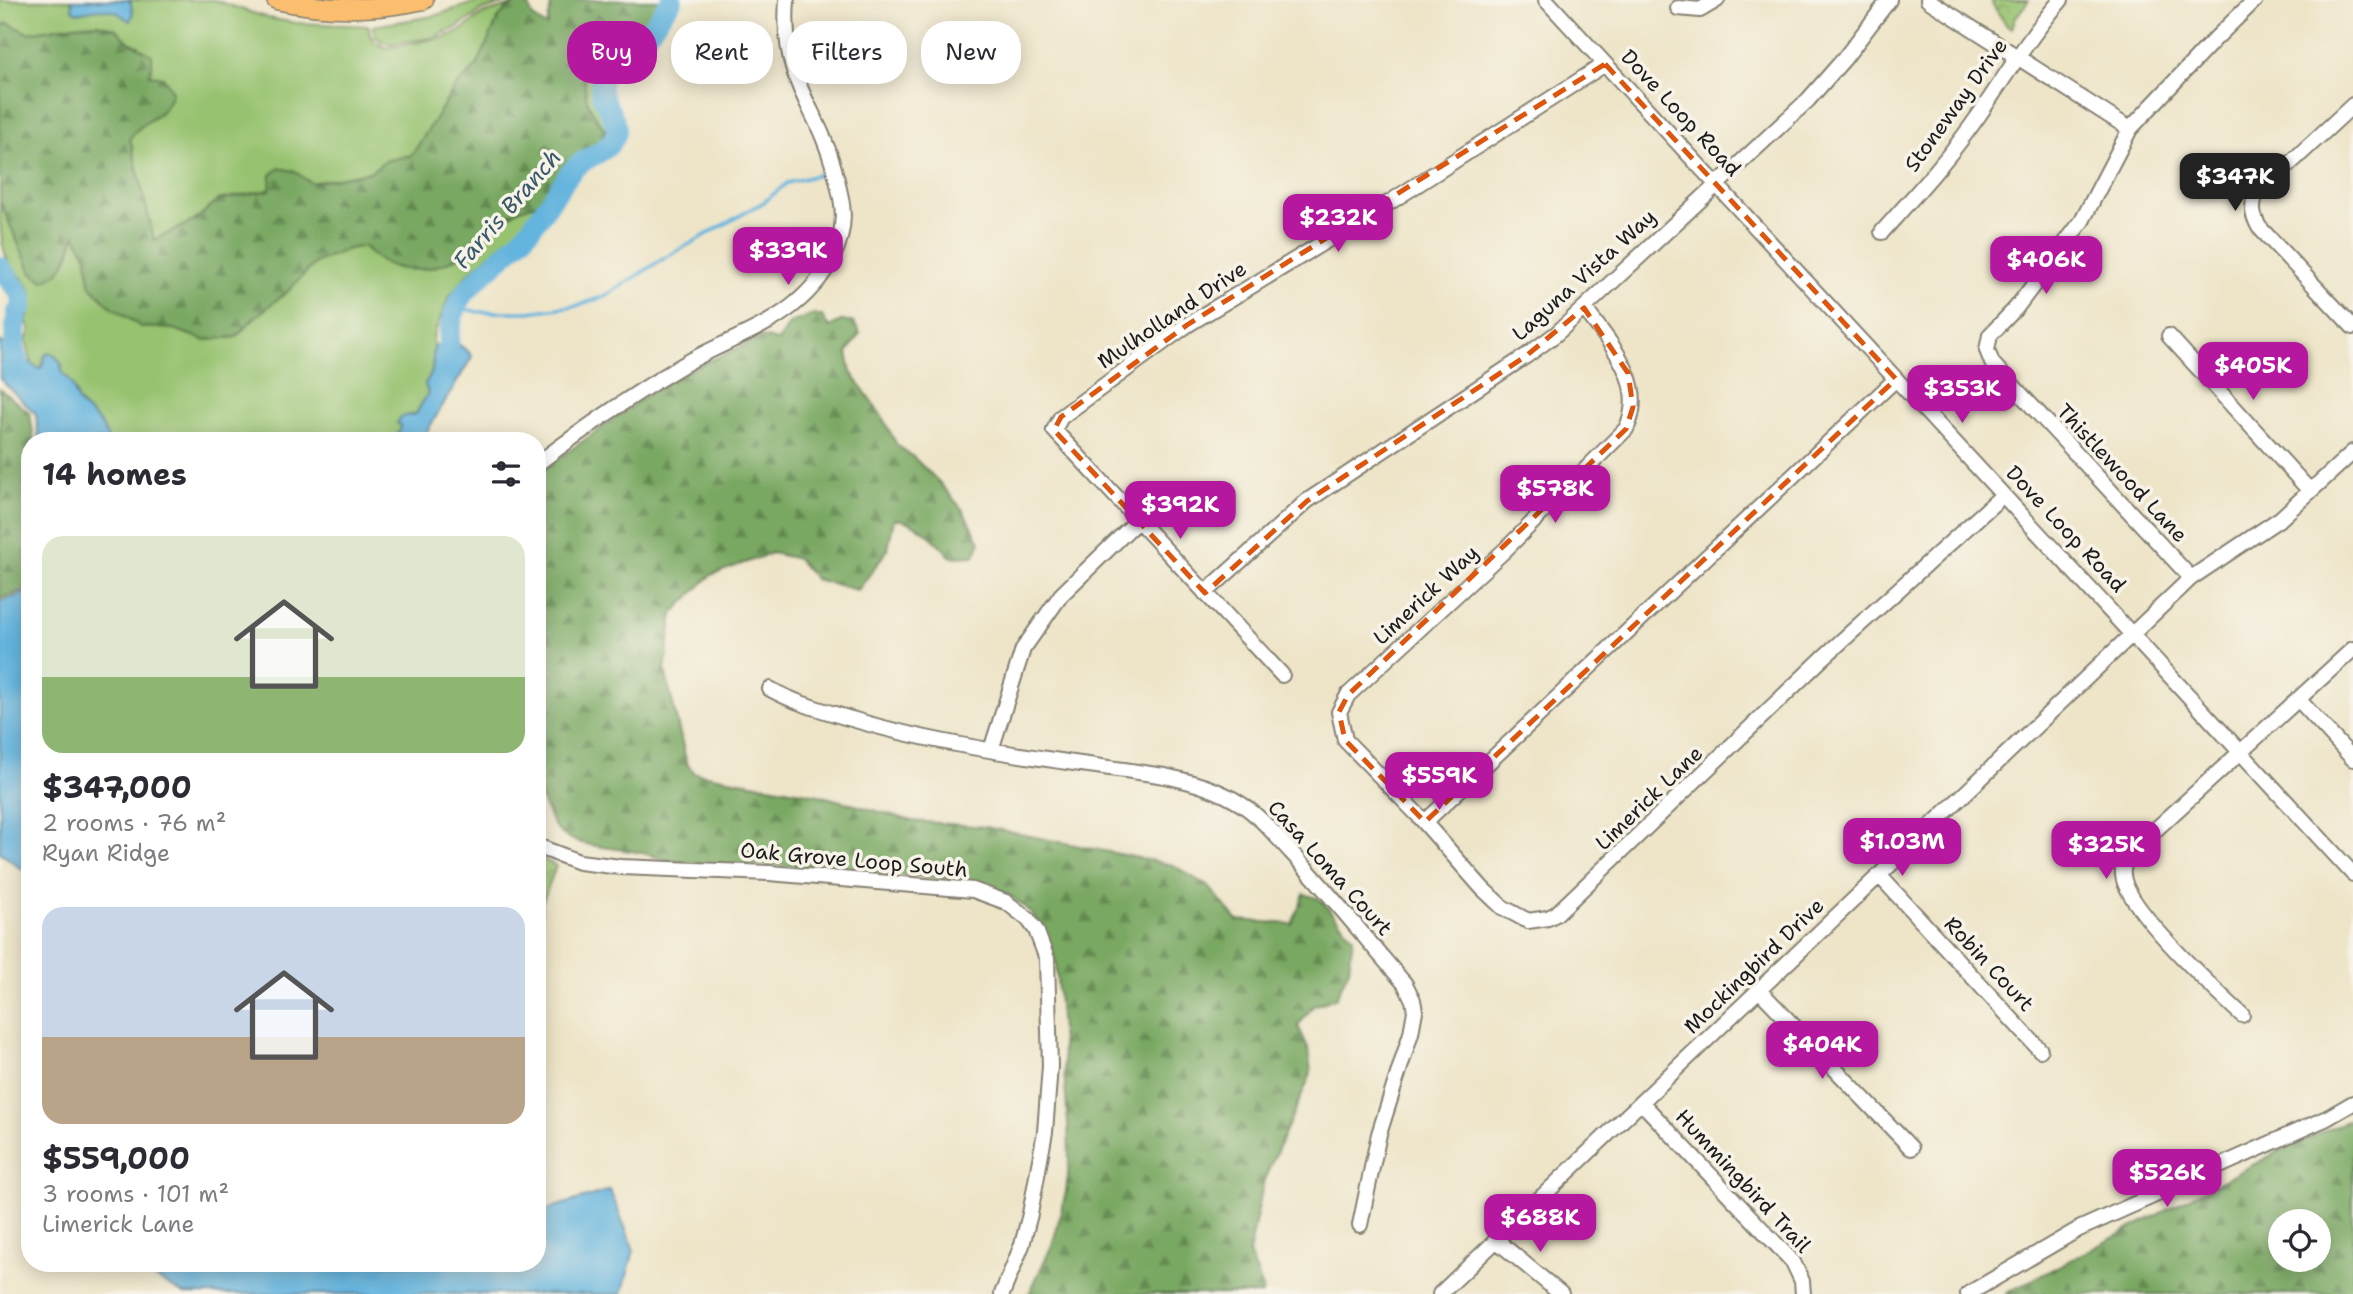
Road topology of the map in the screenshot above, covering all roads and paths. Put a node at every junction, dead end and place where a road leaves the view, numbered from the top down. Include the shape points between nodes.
1 (276, 0) edge
2 (424, 0) edge
3 (787, 0) edge
4 (1546, 0) edge
5 (1717, 0) edge
6 (1889, 0) edge
7 (1928, 0) edge
8 (2061, 0) edge
9 (2255, 0) edge
10 (1678, 8) dead end
11 (2017, 56) junction
12 (1605, 64) junction
13 (2351, 112) edge
14 (2130, 130) junction
15 (1716, 184) junction
16 (1882, 232) dead end
17 (1584, 308) junction
18 (2353, 327) edge
19 (2169, 336) dead end
20 (1896, 379) junction
21 (2353, 452) edge
22 (546, 458) edge
23 (2310, 491) junction
24 (2003, 495) junction
25 (1137, 521) junction
26 (2192, 578) junction
27 (1205, 593) junction
28 (2133, 635) junction
29 (2353, 649) edge
30 (1282, 675) dead end
31 (770, 689) dead end
32 (2299, 700) junction
33 (1339, 712) joint
34 (991, 750) junction
35 (2241, 752) junction
36 (2353, 759) edge
37 (1424, 822) junction
38 (546, 850) edge
39 (2353, 874) edge
40 (1879, 876) junction
41 (1759, 990) junction
42 (2242, 1015) dead end
43 (2040, 1051) dead end
44 (1641, 1102) junction
45 (2353, 1103) edge
46 (1911, 1148) dead end
47 (1360, 1225) dead end
48 (1496, 1240) junction
49 (1002, 1294) edge
50 (1440, 1294) edge
51 (1561, 1294) edge
52 (1803, 1294) edge
53 (1968, 1294) edge

1 - 2 main road via 351,9
3 - 22 street via 794,73 830,156 842,202 840,235 831,261 800,299 770,321 652,384
4 - 12 street, Dove Loop Road
5 - 10 street via 1700,10
6 - 15 street, Laguna Vista Way via 1808,100
7 - 11 street
8 - 11 street, Stoneway Drive
9 - 14 street, Thistlewood Lane
11 - 14 street
11 - 16 street, Stoneway Drive via 1932,177
12 - 15 street, Dove Loop Road
12 - 25 street, Mulholland Drive via 1387,204 1186,325 1061,418 1054,430
13 - 18 street via 2255,196 2252,205 2259,227
14 - 26 street, Thistlewood Lane via 2082,221 1990,335 1987,350 2009,383
15 - 17 street, Laguna Vista Way
15 - 20 street, Dove Loop Road
17 - 27 street, Laguna Vista Way via 1526,356 1307,500
17 - 33 street, Limerick Way via 1628,373 1633,407 1626,429 1506,550 1348,695
19 - 23 street
20 - 24 street, Dove Loop Road
20 - 37 street
21 - 23 street, Mockingbird Drive
23 - 26 street, Mockingbird Drive via 2281,518
24 - 28 street, Dove Loop Road
24 - 37 street, Limerick Lane via 1824,657 1556,914 1528,921 1502,907
25 - 27 street
25 - 34 street via 1061,595 1023,649
26 - 28 street, Mockingbird Drive
27 - 30 street
28 - 35 street, Dove Loop Road
28 - 40 street, Mockingbird Drive
29 - 32 street
31 - 34 street, Casa Loma Court via 794,702 881,728
32 - 35 street
32 - 36 street
33 - 37 street, Limerick Lane via 1345,740
34 - 47 street, Casa Loma Court via 1174,778 1242,804 1312,875 1405,984 1415,1011 1411,1033 1378,1134
35 - 39 street, Dove Loop Road
35 - 42 street via 2141,843 2123,867 2122,877 2143,913
38 - 49 street, Oak Grove Loop South via 579,862 621,867 769,873 973,890 1006,902 1028,919 1047,959 1049,1079 1030,1214
40 - 41 street, Mockingbird Drive
40 - 43 street, Robin Court
41 - 44 street, Mockingbird Drive
41 - 46 street
44 - 48 street, Mockingbird Drive
44 - 52 street, Hummingbird Trail via 1793,1262
45 - 53 street via 2079,1229
48 - 50 street, Mockingbird Drive
48 - 51 street

